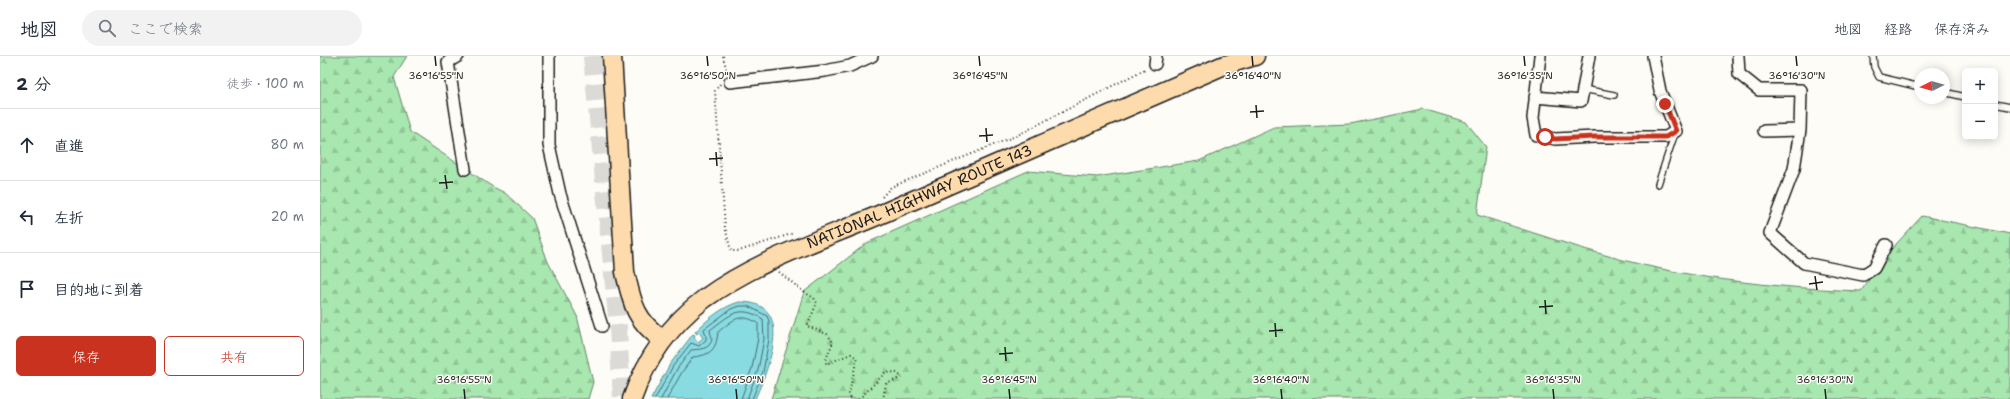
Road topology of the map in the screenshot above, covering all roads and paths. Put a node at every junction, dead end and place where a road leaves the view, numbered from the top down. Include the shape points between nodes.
1 (458, 56) edge
2 (549, 56) edge
3 (612, 56) edge
4 (722, 56) edge
5 (872, 56) edge
6 (1255, 56) edge
7 (1540, 56) edge
8 (1589, 56) edge
9 (1653, 56) edge
10 (1738, 56) edge
11 (1873, 56) edge
12 (1156, 60) edge
13 (730, 82) junction
14 (1914, 86) edge
15 (1583, 89) junction
16 (1950, 93) edge
17 (1614, 95) dead end
18 (1962, 96) edge
19 (1535, 97) junction
20 (1998, 105) edge
21 (2010, 107) edge
22 (1800, 130) junction
23 (1676, 131) junction
24 (1764, 131) dead end
25 (465, 169) dead end
26 (1658, 184) dead end
27 (884, 213) junction
28 (800, 231) dead end
29 (1886, 246) dead end
30 (766, 262) junction
31 (602, 326) dead end
32 (662, 339) junction
33 (632, 399) edge
34 (851, 399) edge
35 (859, 399) edge
36 (883, 399) edge

1 - 25 street via 448,62
2 - 31 street via 549,145 560,194
3 - 32 highway via 625,272 631,298 639,316 649,330
4 - 13 path
5 - 13 street via 850,66 825,71
6 - 27 highway, NATIONAL HIGHWAY ROUTE 143 via 1222,66
7 - 19 street
8 - 15 street
9 - 23 street via 1660,91
10 - 22 street via 1739,74 1759,90 1801,90
11 - 14 lane via 1874,68 1879,77
12 - 27 path via 1018,135 891,187 881,199
13 - 28 path via 721,83 714,91 724,227 731,251 739,251
15 - 17 lane
15 - 19 street via 1581,101
16 - 18 lane
19 - 23 street via 1533,118 1536,135 1555,139 1666,137
20 - 21 lane
22 - 24 street
22 - 29 street via 1794,169 1770,233 1804,263 1863,275 1874,268
23 - 26 lane
27 - 30 highway, NATIONAL HIGHWAY ROUTE 143
30 - 32 highway, NATIONAL HIGHWAY ROUTE 143 via 722,286 703,300
30 - 34 path via 814,298 817,303 807,326 827,334 833,342 826,364 850,354 857,358 849,394
32 - 33 highway, NATIONAL HIGHWAY ROUTE 143 via 645,368
35 - 36 path via 885,373 895,372 902,377 886,384

